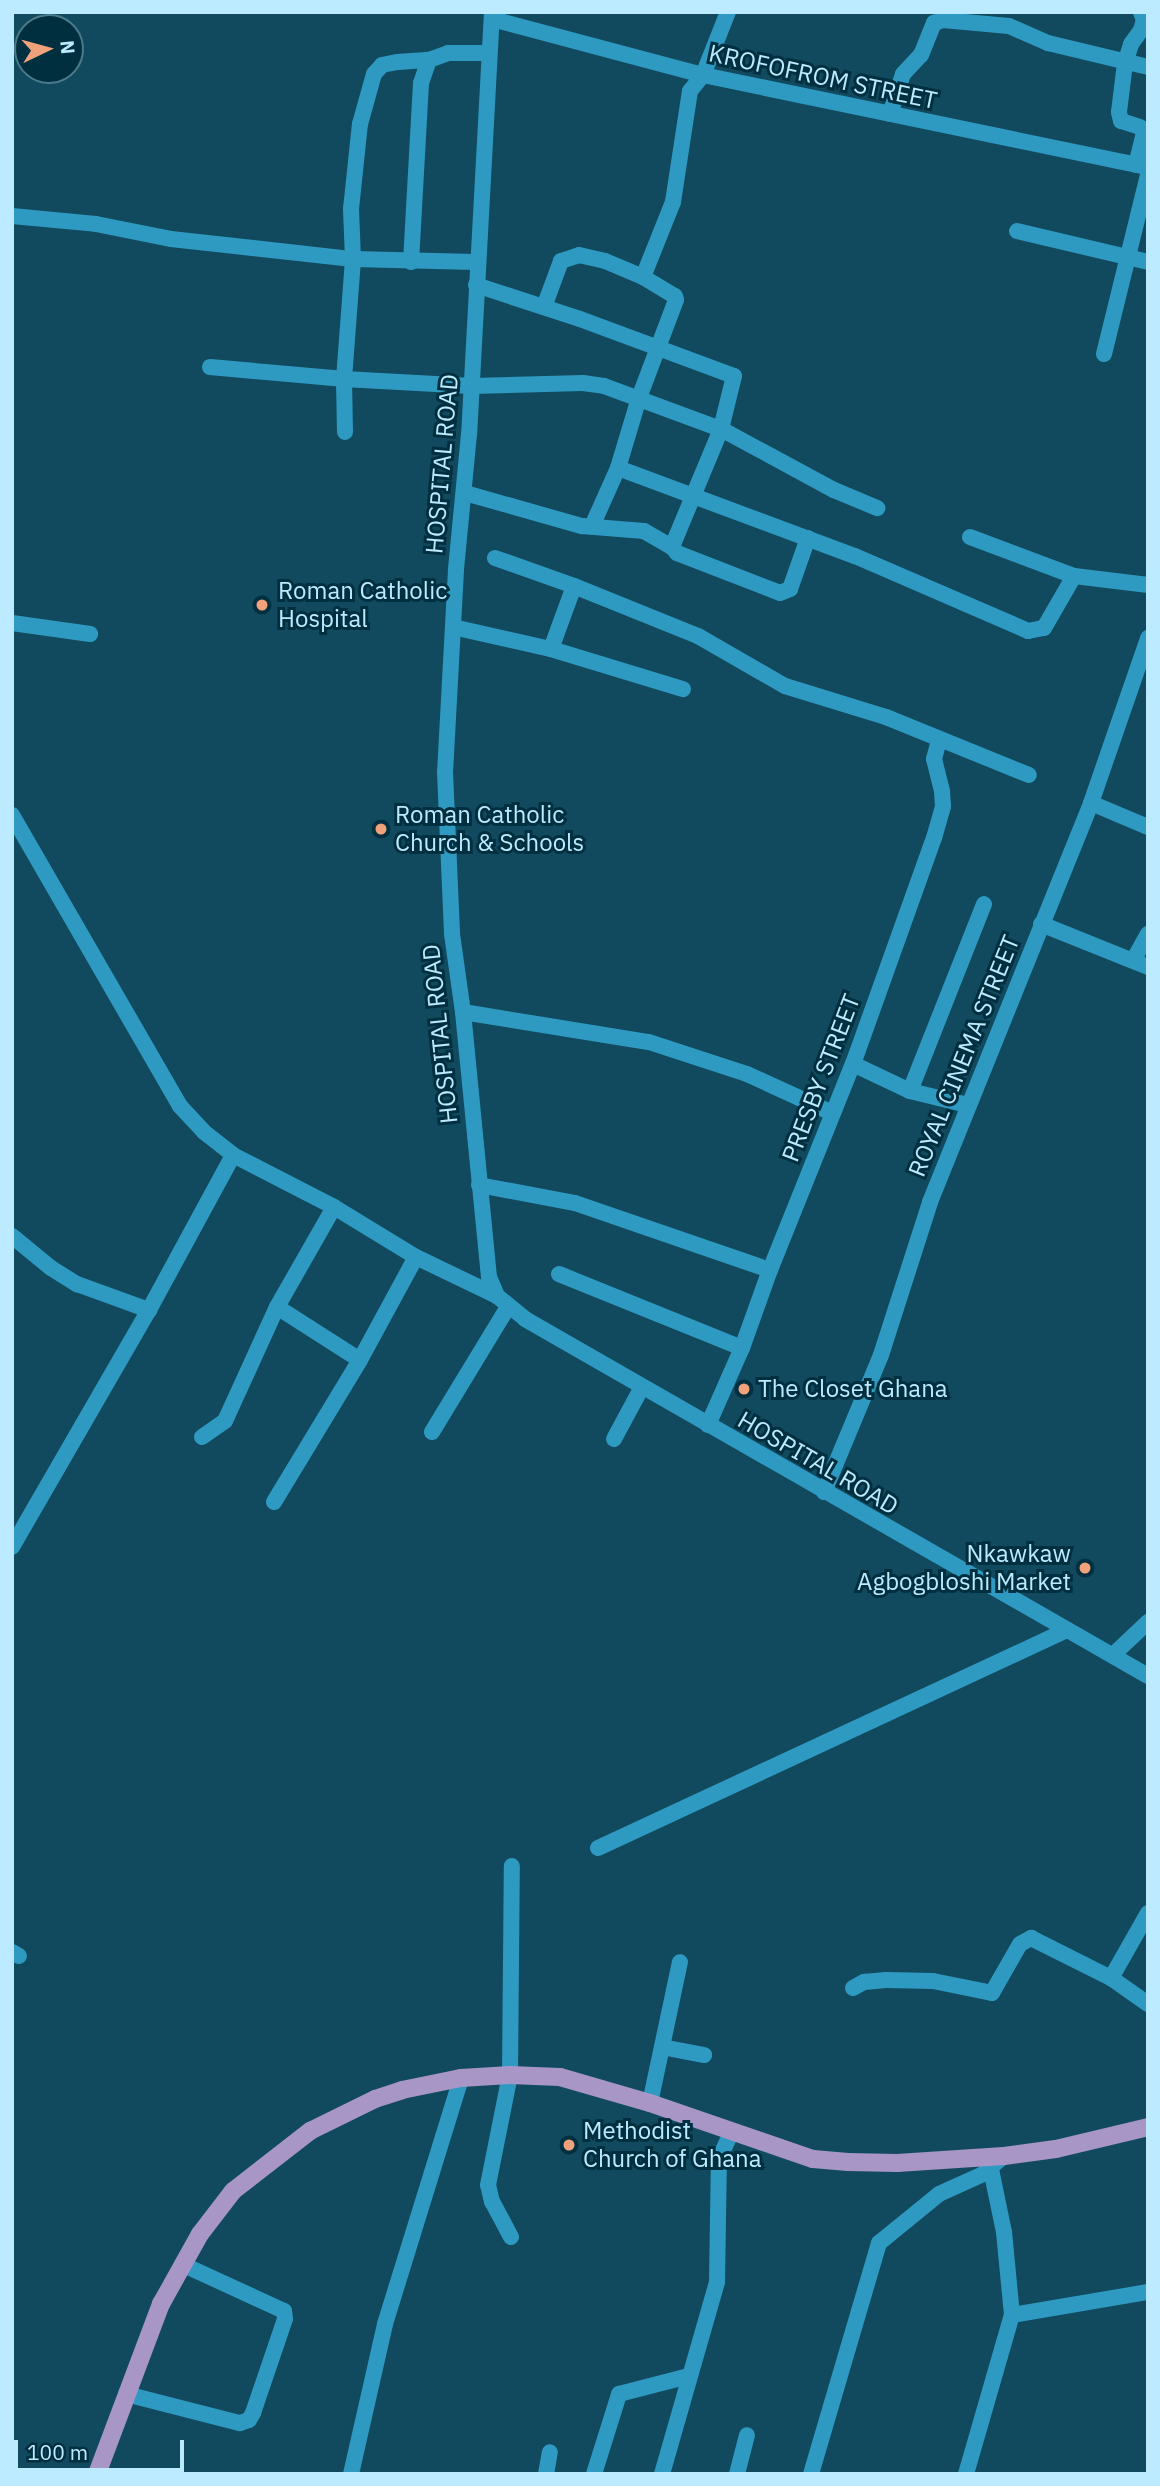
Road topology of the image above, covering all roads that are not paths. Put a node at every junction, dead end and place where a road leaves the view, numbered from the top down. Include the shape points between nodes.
1 (728, 12) edge
2 (1141, 12) edge
3 (492, 16) edge
4 (489, 53) junction
5 (429, 60) junction
6 (1125, 63) junction
7 (1148, 67) edge
8 (703, 75) junction
9 (890, 114) junction
10 (1144, 169) edge
11 (12, 216) edge
12 (1017, 231) dead end
13 (1129, 257) junction
14 (353, 260) junction
15 (411, 262) junction
16 (476, 262) junction
17 (1148, 262) edge
18 (643, 277) junction
19 (476, 285) junction
20 (544, 307) junction
21 (659, 348) junction
22 (1104, 354) dead end
23 (210, 367) dead end
24 (344, 379) junction
25 (472, 386) junction
26 (639, 398) junction
27 (720, 429) junction
28 (345, 432) dead end
29 (618, 468) junction
30 (465, 493) junction
31 (691, 494) junction
32 (877, 508) dead end
33 (592, 526) junction
34 (970, 537) dead end
35 (808, 538) junction
36 (673, 547) junction
37 (495, 558) dead end
38 (1073, 576) junction
39 (1148, 585) edge
40 (574, 586) junction
41 (12, 623) edge
42 (453, 627) junction
43 (90, 634) dead end
44 (1148, 638) edge
45 (551, 649) junction
46 (683, 689) dead end
47 (939, 740) junction
48 (1029, 775) dead end
49 (1091, 803) junction
50 (12, 815) edge
51 (1148, 827) edge
52 (984, 904) dead end
53 (1041, 924) junction
54 (1148, 934) edge
55 (1141, 963) edge
56 (463, 1013) junction
57 (853, 1064) junction
58 (910, 1091) junction
59 (968, 1105) junction
60 (832, 1113) junction
61 (233, 1155) junction
62 (479, 1185) junction
63 (334, 1207) junction
64 (12, 1236) edge
65 (415, 1257) junction
66 (770, 1270) junction
67 (559, 1274) dead end
68 (503, 1301) junction
69 (278, 1307) junction
70 (149, 1310) junction
71 (742, 1348) junction
72 (360, 1360) junction
73 (642, 1387) junction
74 (708, 1425) junction
75 (432, 1432) dead end
76 (202, 1437) dead end
77 (614, 1439) dead end
78 (824, 1492) junction
79 (274, 1502) dead end
80 (12, 1547) edge
81 (1148, 1622) edge
82 (1067, 1630) junction
83 (1114, 1654) junction
84 (1148, 1676) edge
85 (598, 1848) dead end
86 (512, 1866) dead end
87 (1148, 1913) edge
88 (680, 1962) dead end
89 (1111, 1978) junction
90 (853, 1988) dead end
91 (1148, 2004) edge
92 (662, 2047) junction
93 (704, 2055) dead end
94 (510, 2075) junction
95 (461, 2078) junction
96 (650, 2103) junction
97 (1144, 2129) edge
98 (732, 2131) junction
99 (1004, 2156) junction
100 (990, 2169) junction
101 (511, 2237) dead end
102 (182, 2264) junction
103 (1148, 2292) edge
104 (1012, 2315) junction
105 (689, 2376) junction
106 (126, 2394) junction
107 (747, 2435) dead end
108 (550, 2452) dead end
109 (97, 2474) edge
110 (351, 2474) edge
111 (546, 2474) edge
112 (594, 2474) edge
113 (662, 2474) edge
114 (737, 2474) edge
115 (811, 2474) edge
116 (966, 2474) edge

1 - 8 street
2 - 6 street via 1141,30
3 - 4 street, HOSPITAL ROAD
3 - 8 street, KROFOFROM STREET
4 - 5 street via 447,53
4 - 16 street, HOSPITAL ROAD
5 - 14 street via 382,65 374,74 360,124 351,209
5 - 15 street via 421,83
6 - 7 street
6 - 9 street via 1048,43 1009,26 938,21 917,62 903,74
6 - 10 street via 1119,112 1121,121 1144,132
8 - 9 street, KROFOFROM STREET
8 - 18 street via 690,91 675,193
9 - 10 street, KROFOFROM STREET
10 - 13 street
11 - 14 street
12 - 13 street
13 - 17 street
13 - 22 street
14 - 15 street
14 - 24 street
15 - 16 street
16 - 19 street, HOSPITAL ROAD
18 - 20 street via 605,261 579,256 561,261
18 - 21 street via 676,300
19 - 20 street
19 - 25 street, HOSPITAL ROAD
20 - 21 street
21 - 26 street
21 - 27 street via 734,376
23 - 24 street
24 - 25 street
24 - 28 street
25 - 26 street via 583,383
25 - 30 street, HOSPITAL ROAD
26 - 27 street
26 - 29 street
27 - 31 street
27 - 32 street
29 - 31 street
29 - 33 street
30 - 33 street
30 - 42 street, HOSPITAL ROAD
31 - 35 street
31 - 36 street
33 - 36 street via 644,531
34 - 38 street
35 - 36 street via 790,589 780,593 683,556
35 - 38 street via 1028,631 1045,628
37 - 40 street
38 - 39 street
40 - 45 street
40 - 47 street via 698,636 785,686 886,717
41 - 43 street
42 - 45 street
42 - 56 street, HOSPITAL ROAD via 446,834
44 - 49 street, ROYAL CINEMA STREET
45 - 46 street
47 - 48 street
47 - 57 street, PRESBY STREET via 934,759 943,806
49 - 51 street
49 - 53 street, ROYAL CINEMA STREET
50 - 61 street via 180,1106
52 - 58 street
53 - 55 street
53 - 59 street, ROYAL CINEMA STREET
54 - 55 street
56 - 60 street via 649,1042 747,1074
56 - 62 street, HOSPITAL ROAD
57 - 58 street
57 - 60 street, PRESBY STREET
58 - 59 street
59 - 78 street, ROYAL CINEMA STREET via 930,1202 881,1355
60 - 66 street, PRESBY STREET
61 - 63 street
61 - 70 street
62 - 66 street via 575,1203
62 - 68 street, HOSPITAL ROAD via 489,1277
63 - 65 street
63 - 69 street
64 - 70 street via 77,1284
65 - 68 street
65 - 72 street
66 - 71 street, PRESBY STREET
67 - 71 street
68 - 73 street, HOSPITAL ROAD
68 - 75 street
69 - 72 street
69 - 76 street via 225,1421
70 - 80 street
71 - 74 street, PRESBY STREET
72 - 79 street
73 - 74 street, HOSPITAL ROAD
73 - 77 street
74 - 78 street, HOSPITAL ROAD
78 - 82 street, HOSPITAL ROAD
81 - 83 street
82 - 83 street, HOSPITAL ROAD
82 - 85 street
83 - 84 street, HOSPITAL ROAD
86 - 94 street
87 - 89 street
88 - 92 street
89 - 90 street via 1031,1938 1020,1944 992,1993 933,1981 886,1980
89 - 91 street
92 - 93 street
92 - 96 street
94 - 95 main road
94 - 96 main road via 560,2077
94 - 101 street via 488,2185
95 - 102 main road via 375,2099 310,2131 233,2191
95 - 110 street via 385,2324
96 - 98 main road
97 - 99 main road
98 - 99 main road via 813,2159 897,2163
98 - 105 street via 719,2159 717,2282
99 - 100 street
100 - 104 street via 1004,2232
100 - 115 street via 939,2194 879,2243
102 - 106 main road
102 - 106 street via 284,2311 253,2413 240,2423
103 - 104 street
104 - 116 street
105 - 112 street via 619,2394
105 - 113 street
106 - 109 main road
107 - 114 street
108 - 111 street

